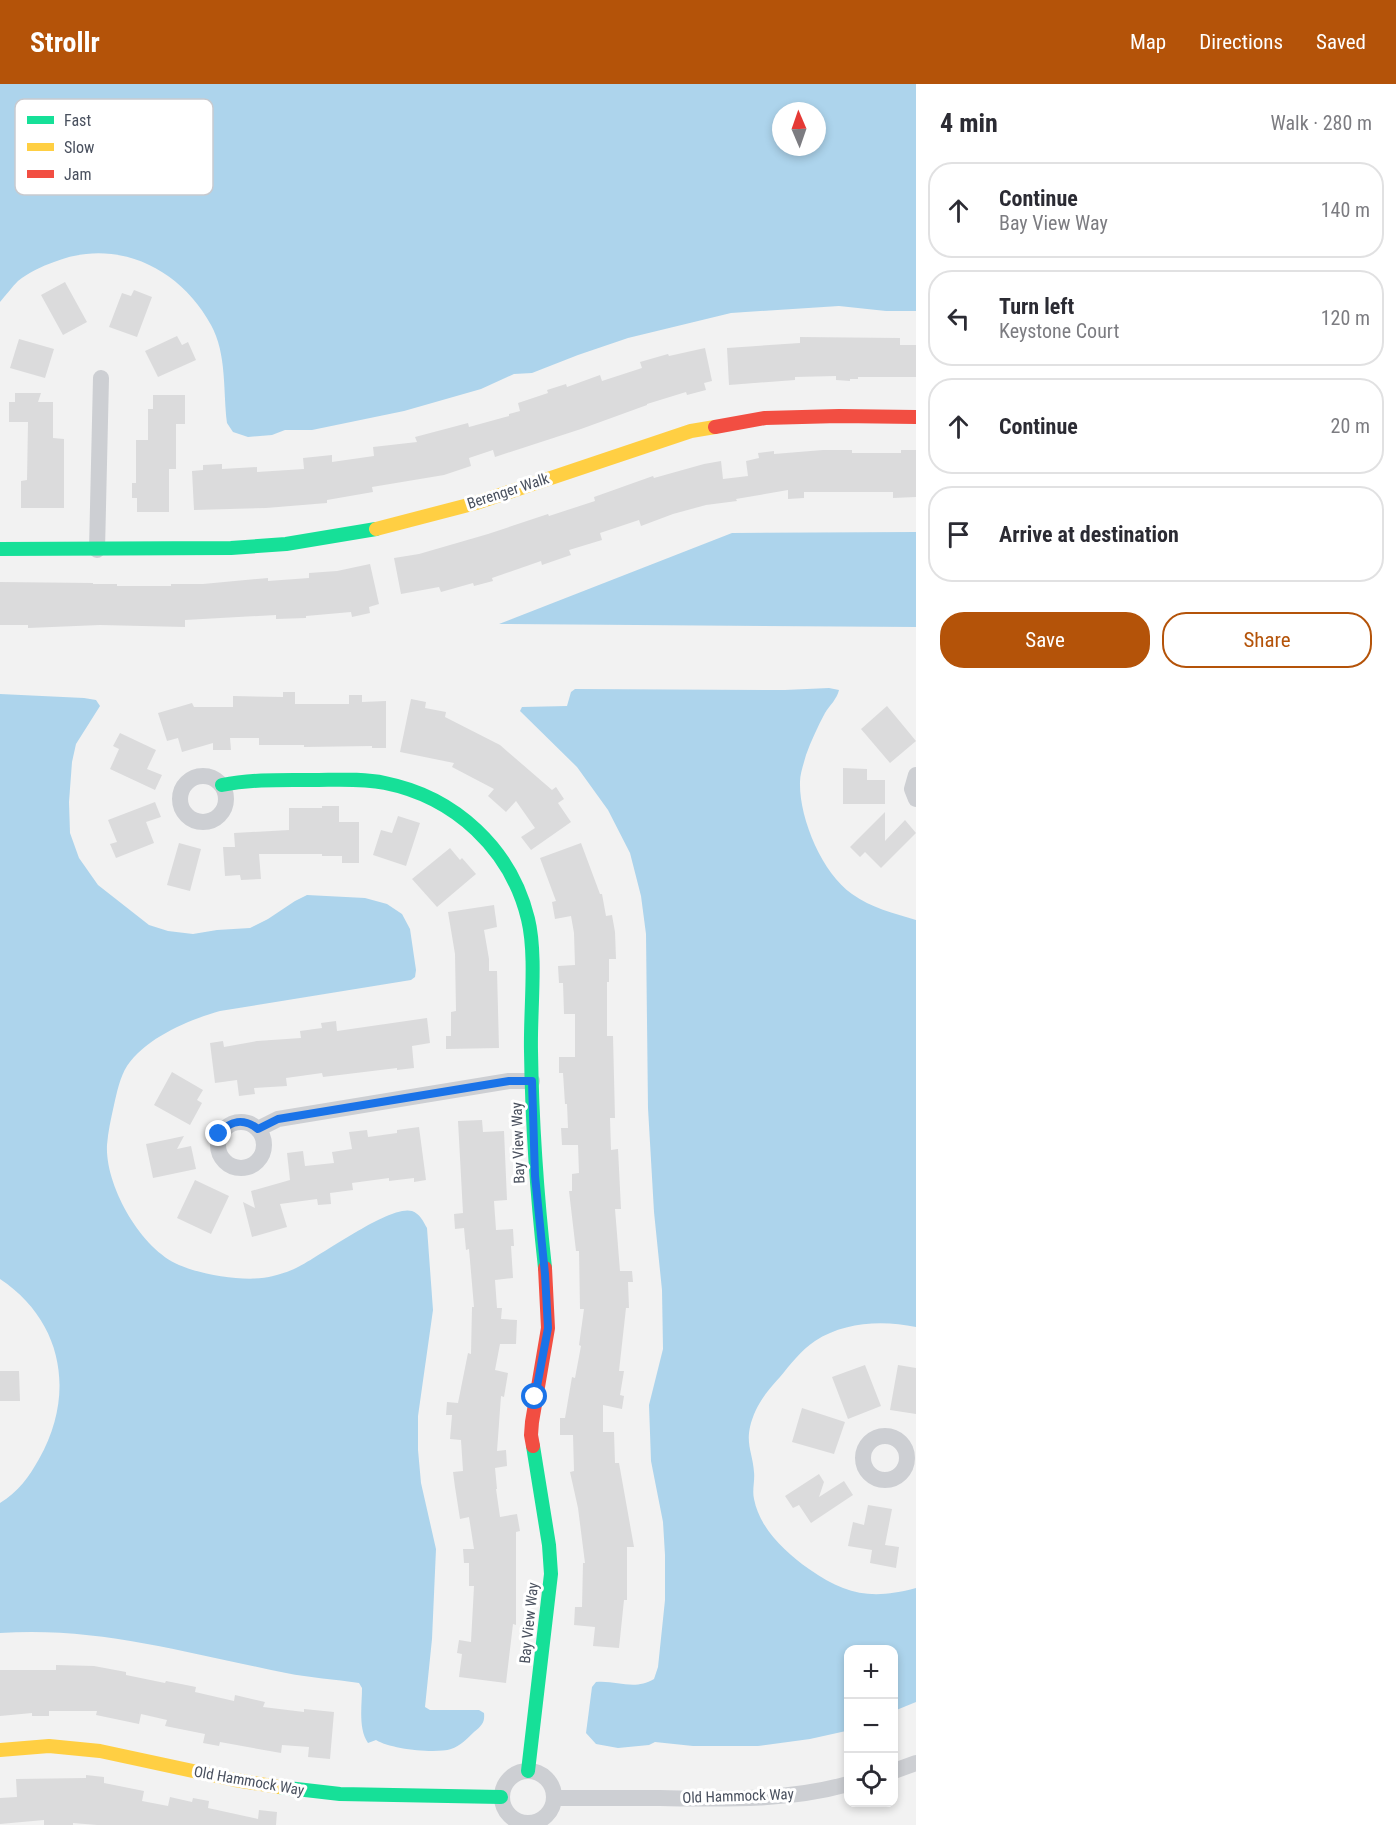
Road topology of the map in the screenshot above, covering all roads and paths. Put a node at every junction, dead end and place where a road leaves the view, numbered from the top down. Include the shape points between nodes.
1 (101, 378) dead end
2 (916, 417) edge
3 (0, 549) edge
4 (97, 550) junction
5 (916, 775) edge
6 (222, 785) dead end
7 (916, 800) edge
8 (532, 1081) junction
9 (258, 1129) dead end
10 (0, 1750) edge
11 (916, 1763) edge
12 (898, 1770) edge
13 (528, 1771) junction
14 (844, 1785) edge
15 (501, 1797) junction
16 (554, 1798) junction
17 (524, 1824) edge

1 - 4 street
2 - 4 street, Berenger Walk via 765,418 691,431 476,503 377,529 298,542 231,548
3 - 4 street, Berenger Walk
5 - 7 street via 912,789
6 - 8 street, Bay View Way via 245,779 384,783 429,797 475,827 505,864 527,914
8 - 9 street via 509,1081 278,1119
8 - 13 street, Bay View Way via 535,1176 548,1328 531,1436 551,1574
10 - 15 street, Old Hammock Way via 49,1746 100,1751 306,1791
11 - 12 street
13 - 15 street via 509,1778
13 - 16 street via 546,1779
14 - 16 street, Old Hammock Way via 764,1798
15 - 17 street via 508,1816
16 - 17 street via 546,1816

